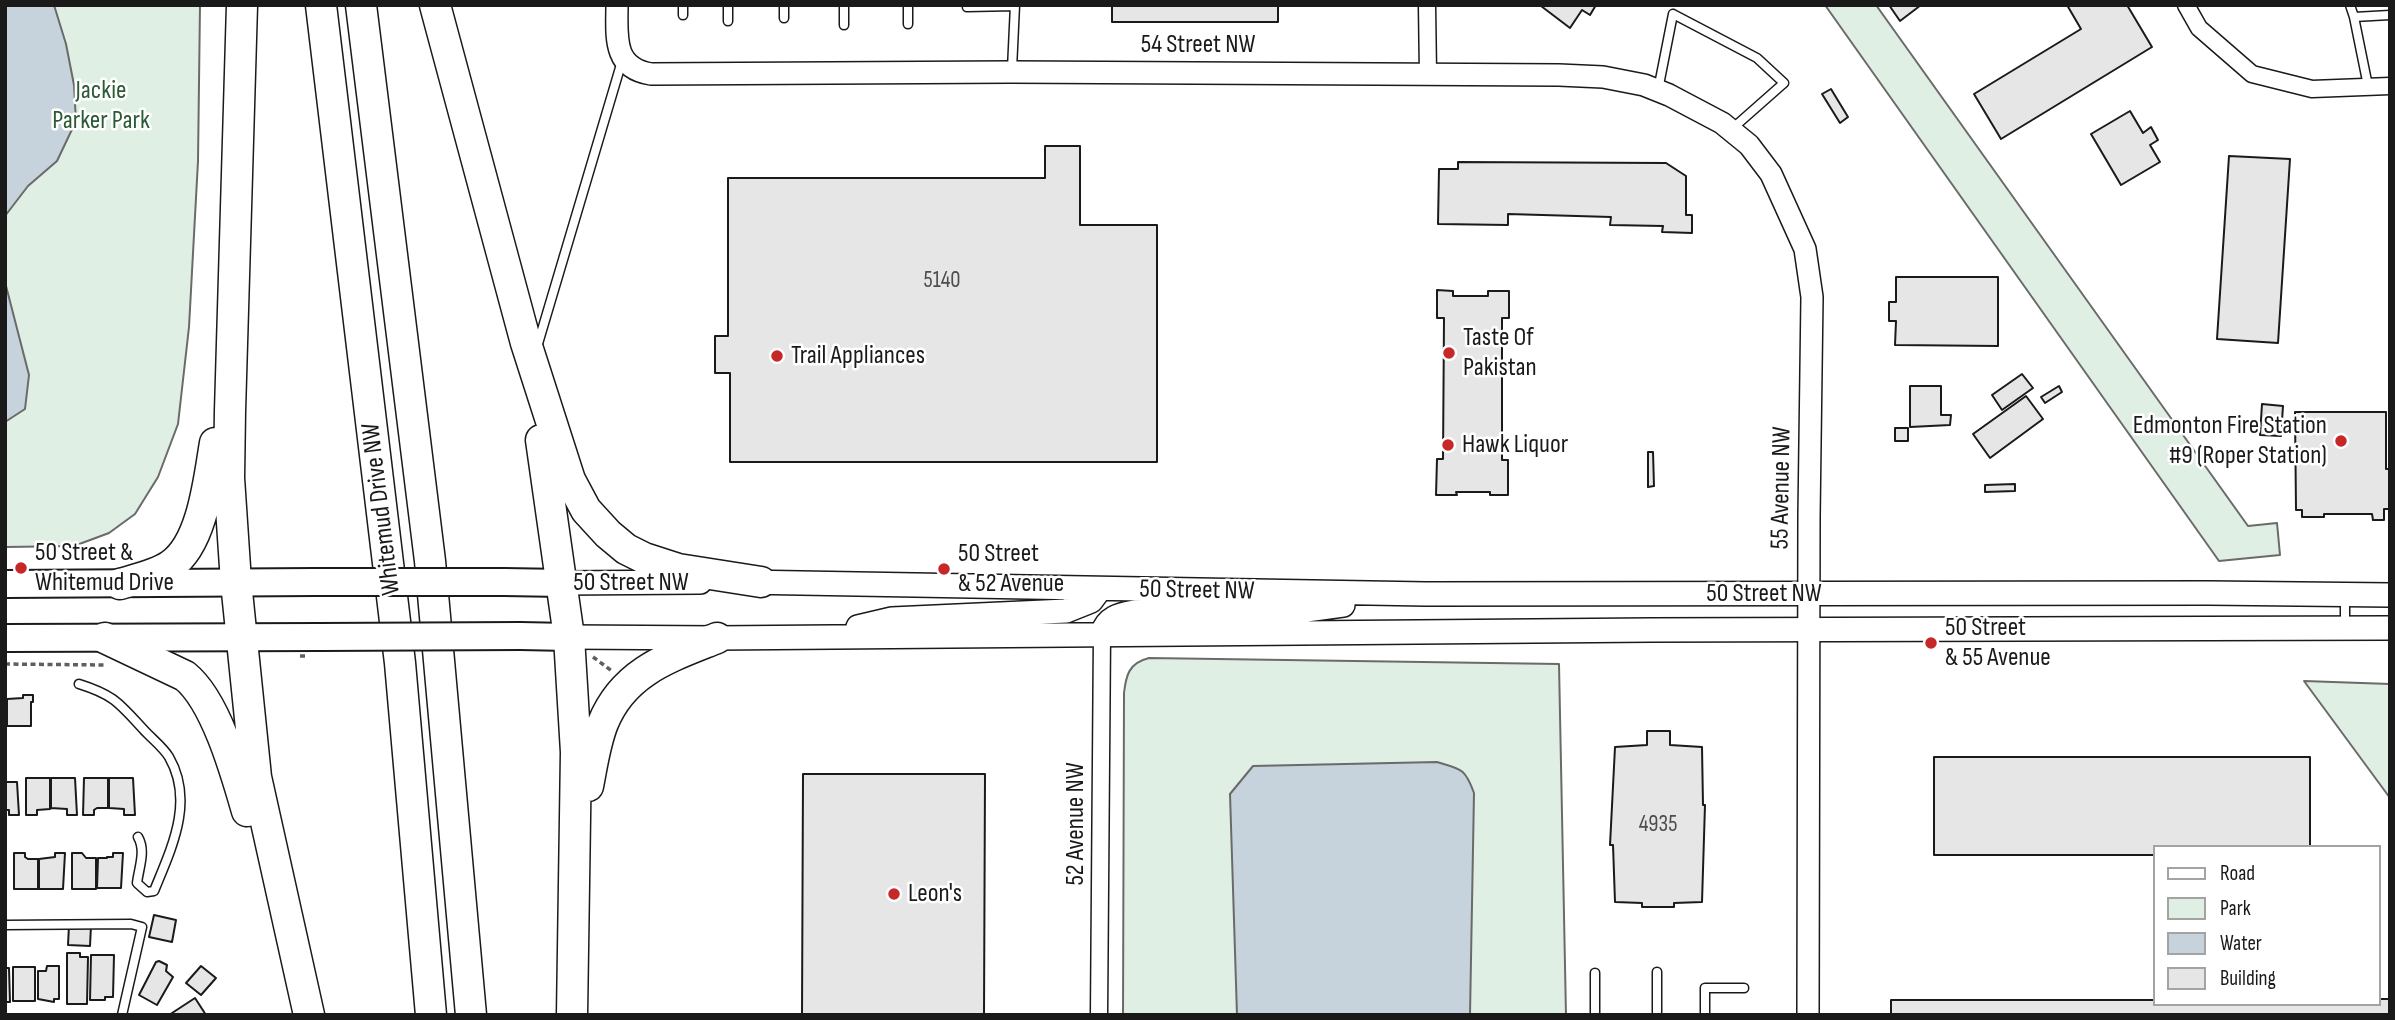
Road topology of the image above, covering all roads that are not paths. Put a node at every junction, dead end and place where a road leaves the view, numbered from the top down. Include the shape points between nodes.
1 (242, 5) edge
2 (321, 5) edge
3 (361, 5) edge
4 (435, 5) edge
5 (617, 5) edge
6 (728, 5) edge
7 (784, 5) edge
8 (844, 5) edge
9 (908, 5) edge
10 (967, 5) edge
11 (1427, 5) edge
12 (1668, 5) edge
13 (2186, 5) edge
14 (2350, 5) edge
15 (1015, 6) edge
16 (1672, 14) junction
17 (2390, 15) edge
18 (2354, 17) junction
19 (784, 18) dead end
20 (728, 21) dead end
21 (908, 24) dead end
22 (844, 25) dead end
23 (627, 62) junction
24 (1012, 72) junction
25 (1428, 74) junction
26 (2368, 86) junction
27 (2390, 86) edge
28 (1658, 90) junction
29 (1731, 130) junction
30 (1749, 145) joint
31 (231, 349) junction
32 (529, 353) junction
33 (236, 582) junction
34 (761, 582) junction
35 (563, 583) junction
36 (5, 584) edge
37 (120, 584) junction
38 (1100, 589) junction
39 (1426, 594) junction
40 (1809, 594) junction
41 (2345, 594) junction
42 (2390, 595) edge
43 (2390, 628) edge
44 (2345, 629) junction
45 (1809, 630) junction
46 (1102, 634) junction
47 (817, 636) junction
48 (569, 637) junction
49 (5, 638) edge
50 (240, 638) junction
51 (717, 638) junction
52 (106, 652) junction
53 (79, 684) dead end
54 (138, 837) dead end
55 (576, 838) junction
56 (5, 925) edge
57 (289, 930) junction
58 (1595, 972) dead end
59 (1657, 972) dead end
60 (1744, 988) dead end
61 (1657, 1012) dead end
62 (122, 1015) edge
63 (309, 1015) edge
64 (431, 1015) edge
65 (471, 1015) edge
66 (572, 1015) edge
67 (1099, 1015) edge
68 (1595, 1015) edge
69 (1705, 1015) edge
70 (1808, 1015) edge

1 - 31 highway
2 - 64 highway, Whitemud Drive NW via 400,663
3 - 65 highway, Whitemud Drive NW via 430,561
4 - 32 highway
5 - 23 street via 617,46
6 - 20 lane
7 - 19 lane
8 - 22 lane
9 - 21 lane
10 - 15 lane
11 - 25 street
12 - 16 lane
13 - 26 street via 2199,28 2252,74 2312,89
14 - 18 lane
15 - 24 lane
16 - 28 lane
16 - 29 lane via 1756,58 1784,83
17 - 18 lane
18 - 26 lane
23 - 24 street, 54 Street NW via 643,73 671,75
23 - 32 lane
24 - 25 street, 54 Street NW
25 - 28 street, 54 Street NW via 1603,77
26 - 27 street
28 - 29 street, 54 Street NW
29 - 30 street, 54 Street NW
30 - 40 street, 55 Avenue NW via 1771,174 1805,249 1812,297
31 - 33 highway via 229,478
31 - 37 highway via 210,479 191,539 169,566
32 - 34 highway via 570,480 586,510 608,534 626,550 678,569
32 - 35 highway
33 - 35 main road, 50 Street NW, bridge
33 - 37 main road, 50 Street NW
33 - 50 highway
34 - 35 main road, 50 Street NW
34 - 38 main road, 50 Street NW
35 - 48 highway
36 - 37 main road, 50 Street NW
38 - 39 main road, 50 Street NW
38 - 47 main road via 1091,601 1066,611 892,619
39 - 40 main road, 50 Street NW
39 - 46 main road via 1306,610 1135,612 1105,623
40 - 41 main road, 50 Street NW
40 - 45 street, 55 Avenue NW
41 - 42 main road, 50 Street NW
41 - 44 lane
43 - 44 main road, 50 Street NW
44 - 45 main road, 50 Street NW
45 - 46 main road, 50 Street NW
45 - 70 street, 55 Avenue NW
46 - 47 main road, 50 Street NW
46 - 67 street, 52 Avenue NW
47 - 51 main road, 50 Street NW
48 - 50 main road, 50 Street NW, bridge
48 - 51 main road, 50 Street NW
48 - 55 highway
49 - 52 main road, 50 Street NW
50 - 52 main road, 50 Street NW
50 - 57 highway via 256,777
51 - 55 highway via 638,674 617,697 603,723
52 - 57 highway via 185,676 194,683 227,748
53 - 54 lane via 115,698 169,757 181,812 177,835 154,891 147,892 137,883 143,852
55 - 66 highway
56 - 62 lane via 131,923 142,927
57 - 63 highway
58 - 68 lane
59 - 61 lane
60 - 69 lane via 1705,988

